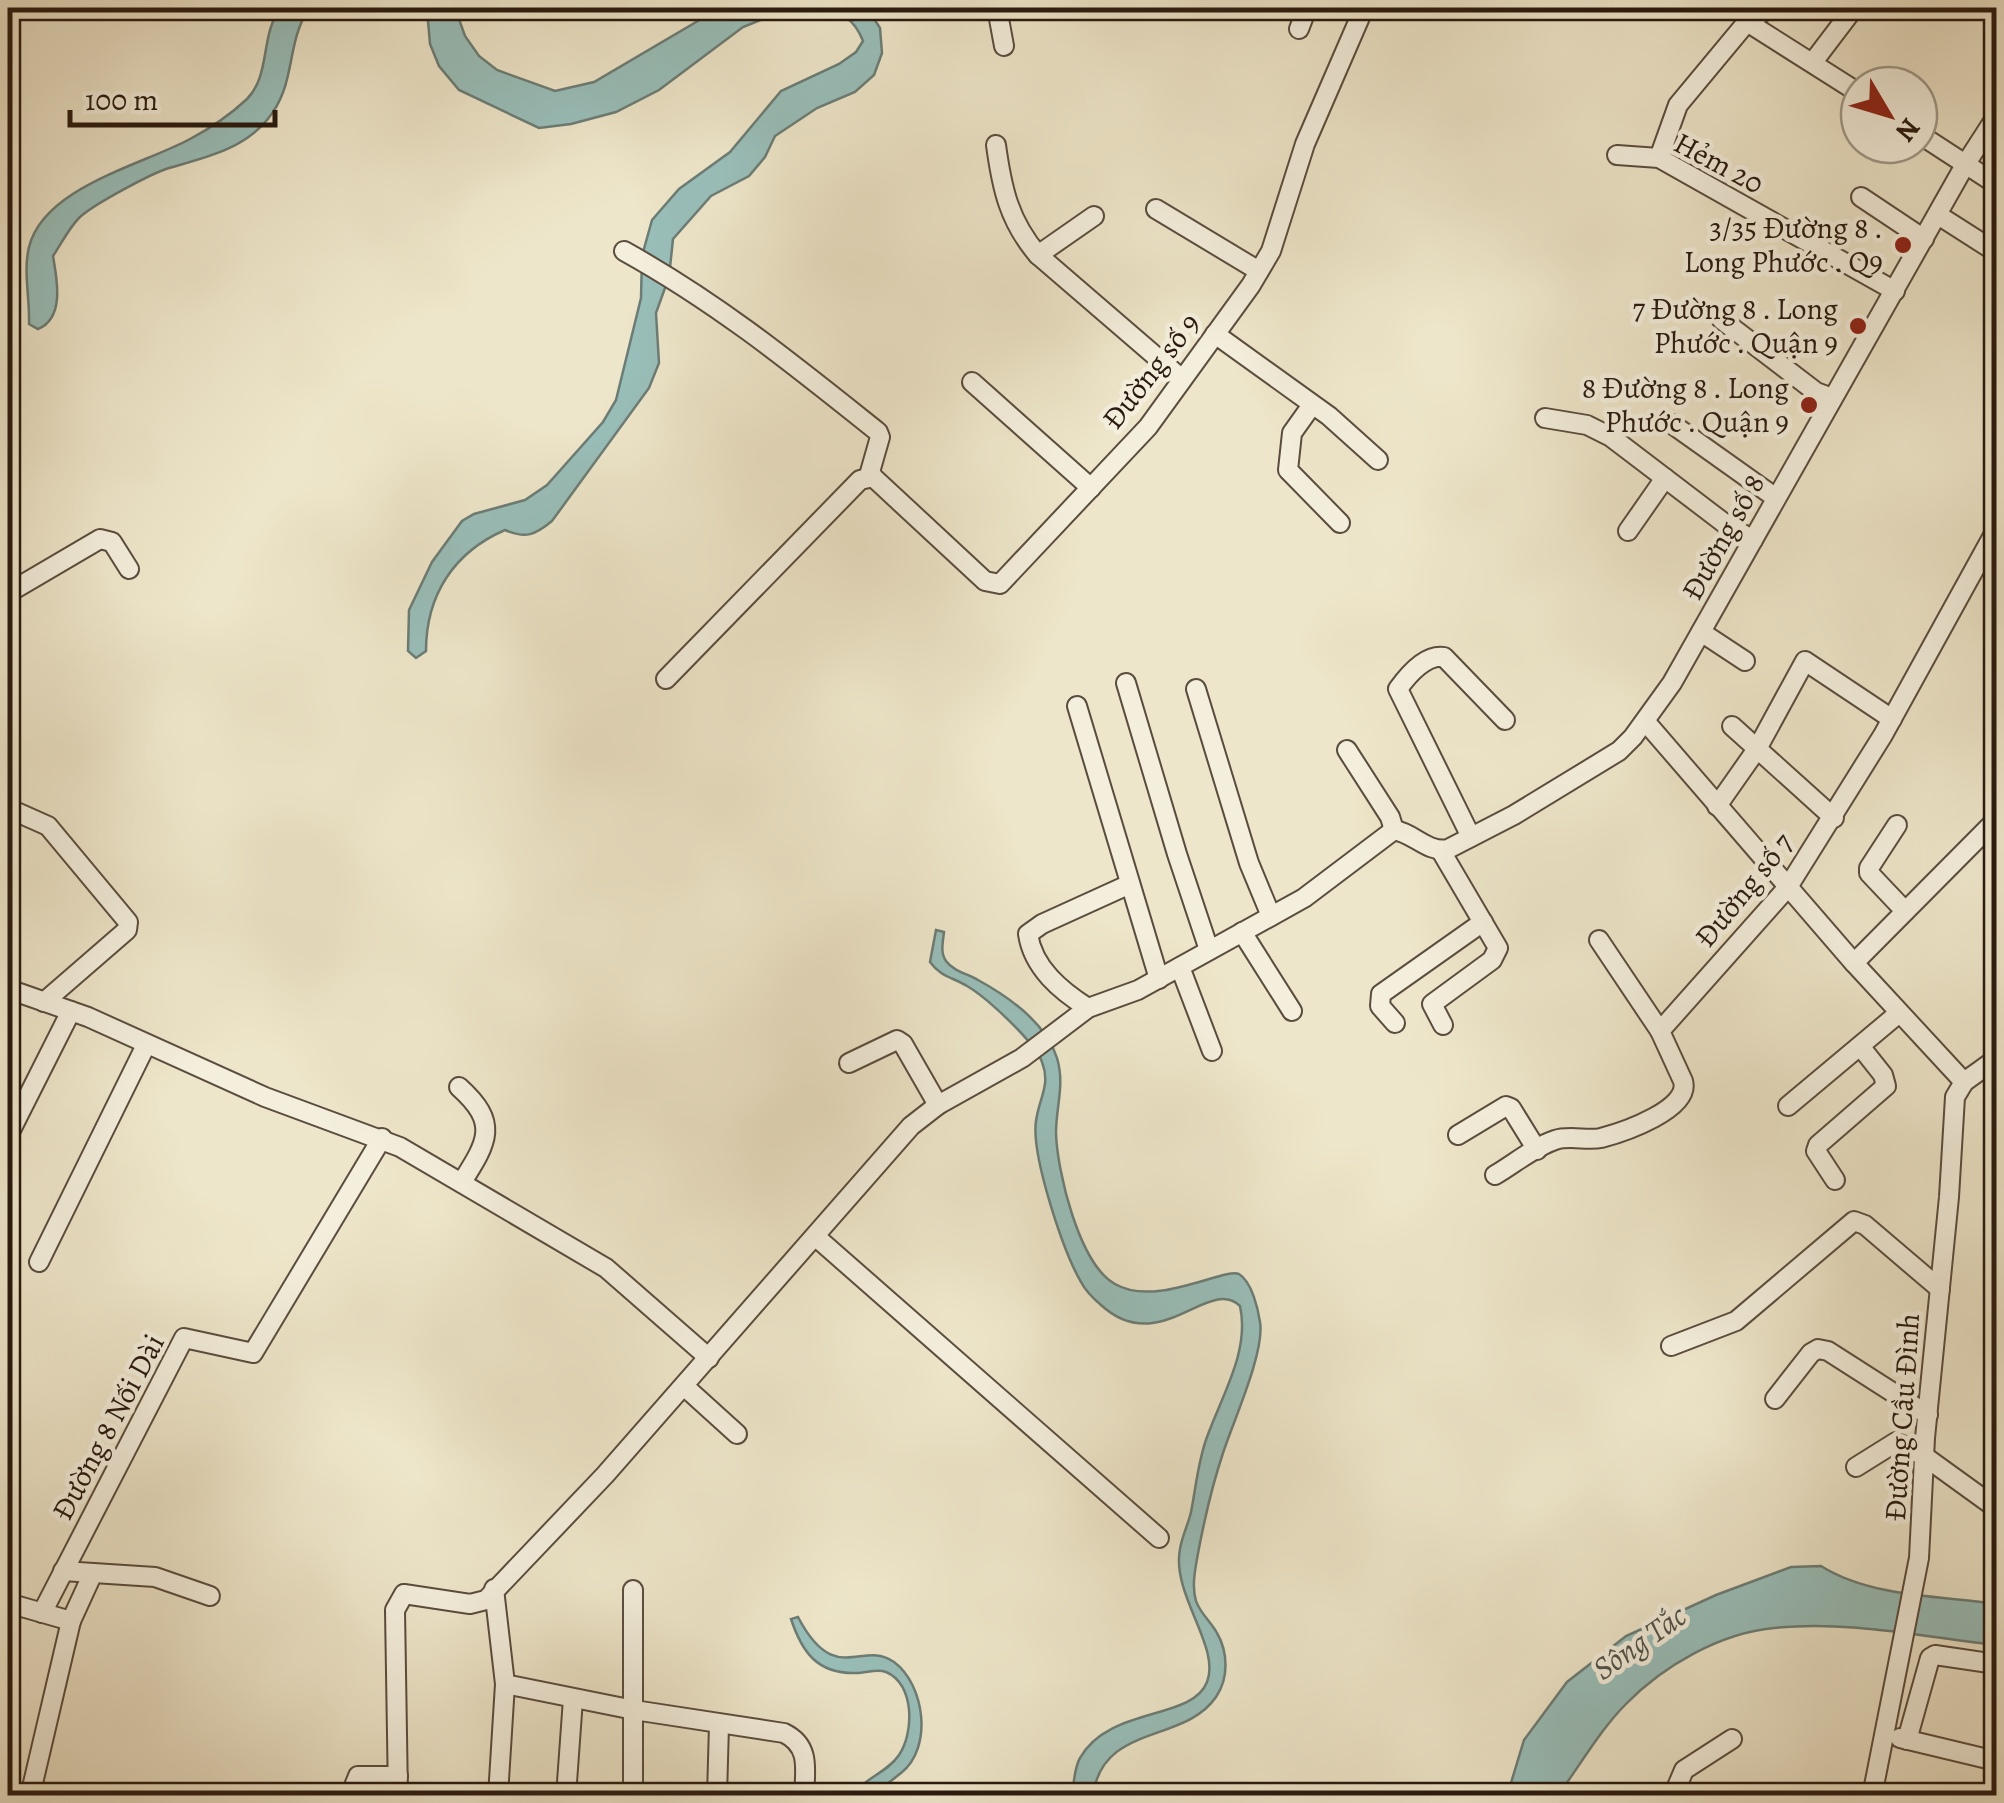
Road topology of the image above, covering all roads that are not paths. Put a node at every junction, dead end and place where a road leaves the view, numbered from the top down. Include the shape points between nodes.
1 (997, 8) edge
2 (1308, 8) edge
3 (1364, 8) edge
4 (1769, 8) edge
5 (1854, 8) edge
6 (1747, 22) junction
7 (1299, 29) dead end
8 (1004, 46) dead end
9 (1813, 62) junction
10 (1839, 80) edge
11 (1996, 117) edge
12 (996, 146) dead end
13 (1939, 148) edge
14 (1617, 155) dead end
15 (1659, 158) junction
16 (1965, 166) junction
17 (1996, 184) edge
18 (1861, 197) dead end
19 (1156, 209) dead end
20 (1938, 215) junction
21 (1094, 216) dead end
22 (1924, 240) junction
23 (1996, 252) edge
24 (629, 254) dead end
25 (1038, 255) junction
26 (1259, 271) junction
27 (1895, 292) junction
28 (1722, 320) dead end
29 (1215, 334) junction
30 (1182, 380) junction
31 (972, 382) dead end
32 (1832, 398) junction
33 (1312, 405) junction
34 (1545, 418) dead end
35 (1672, 424) dead end
36 (1378, 460) dead end
37 (873, 478) junction
38 (1665, 478) junction
39 (1090, 488) junction
40 (1776, 498) junction
41 (1340, 523) dead end
42 (1996, 530) edge
43 (1628, 531) dead end
44 (1753, 540) junction
45 (129, 569) dead end
46 (8, 592) edge
47 (1701, 632) junction
48 (1745, 661) dead end
49 (666, 679) dead end
50 (1126, 683) dead end
51 (1196, 689) dead end
52 (1078, 706) dead end
53 (1892, 719) junction
54 (1504, 720) dead end
55 (1645, 721) junction
56 (1732, 726) dead end
57 (1758, 749) junction
58 (1347, 750) dead end
59 (8, 804) edge
60 (1717, 806) junction
61 (1834, 818) junction
62 (1996, 820) edge
63 (1897, 825) dead end
64 (1394, 830) junction
65 (1471, 837) junction
66 (1440, 851) junction
67 (1130, 884) junction
68 (1788, 887) junction
69 (1905, 912) junction
70 (1272, 916) junction
71 (1483, 922) junction
72 (1242, 932) junction
73 (1599, 940) dead end
74 (1209, 950) junction
75 (1854, 963) junction
76 (1180, 967) junction
77 (1158, 979) junction
78 (11, 997) edge
79 (44, 1002) junction
80 (1292, 1011) dead end
81 (71, 1012) junction
82 (1082, 1012) junction
83 (1899, 1013) junction
84 (1394, 1023) dead end
85 (1443, 1025) dead end
86 (1660, 1031) junction
87 (146, 1045) junction
88 (1860, 1046) junction
89 (1212, 1051) dead end
90 (1996, 1058) edge
91 (849, 1063) dead end
92 (1964, 1082) junction
93 (459, 1086) dead end
94 (938, 1106) junction
95 (1788, 1106) dead end
96 (1458, 1135) dead end
97 (8, 1136) edge
98 (382, 1138) junction
99 (1537, 1150) junction
100 (1495, 1175) dead end
101 (1836, 1180) dead end
102 (462, 1182) junction
103 (816, 1237) junction
104 (40, 1262) dead end
105 (1940, 1288) junction
106 (1671, 1346) dead end
107 (709, 1358) junction
108 (684, 1386) junction
109 (1775, 1399) dead end
110 (1928, 1415) junction
111 (737, 1434) dead end
112 (1924, 1456) junction
113 (1856, 1467) dead end
114 (1996, 1508) edge
115 (1159, 1538) dead end
116 (63, 1571) junction
117 (93, 1572) junction
118 (494, 1588) junction
119 (633, 1590) dead end
120 (210, 1596) dead end
121 (8, 1603) edge
122 (42, 1613) junction
123 (71, 1621) junction
124 (1996, 1664) edge
125 (504, 1684) junction
126 (573, 1700) junction
127 (634, 1710) junction
128 (719, 1725) junction
129 (1883, 1734) junction
130 (1732, 1738) dead end
131 (1907, 1740) junction
132 (1996, 1761) edge
133 (398, 1786) edge
134 (30, 1796) edge
135 (350, 1796) edge
136 (498, 1796) edge
137 (566, 1796) edge
138 (633, 1796) edge
139 (716, 1796) edge
140 (804, 1796) edge
141 (1673, 1796) edge
142 (1872, 1796) edge

1 - 8 street
2 - 7 street
3 - 26 street, Đường số 9
4 - 6 street
5 - 9 street
6 - 9 street
6 - 15 street via 1678,104
9 - 10 street
11 - 16 street, Đường số 8
12 - 25 street via 1008,210
13 - 16 street
14 - 15 street, Hẻm 20
15 - 27 street, Hẻm 20
16 - 17 street
16 - 20 street, Đường số 8
18 - 22 street
19 - 26 street
20 - 22 street, Đường số 8
20 - 23 street
21 - 25 street
22 - 27 street, Đường số 8
24 - 37 street via 737,320 878,432
25 - 30 street
26 - 29 street, Đường số 9
27 - 32 street, Đường số 8
28 - 32 street
29 - 30 street, Đường số 9
29 - 33 street
30 - 39 street, Đường số 9
31 - 39 street
32 - 40 street, Đường số 8
33 - 36 street
33 - 41 street via 1292,433 1288,470
34 - 38 street via 1587,425
35 - 40 street
37 - 39 street, Đường số 9 via 993,584
37 - 49 street via 860,480
38 - 43 street
38 - 44 street
40 - 44 street, Đường số 8
42 - 53 street, Đường số 7
44 - 47 street, Đường số 8
45 - 46 street via 112,542 100,539
47 - 48 street
47 - 55 street, Đường số 8
50 - 74 street
51 - 70 street via 1248,864
52 - 67 street
53 - 57 street via 1805,662
53 - 61 street, Đường số 7
54 - 65 street via 1438,655 1398,689
55 - 60 street
55 - 65 street, Đường số 8 via 1619,751
56 - 57 street
57 - 60 street
57 - 61 street
58 - 64 street
59 - 79 street via 48,826 128,922 127,930
60 - 68 street
61 - 68 street, Đường số 7
62 - 69 street
63 - 69 street via 1869,874
64 - 66 street
64 - 70 street
65 - 66 street, Đường số 8
66 - 71 street
67 - 77 street
67 - 82 street via 1028,934 1040,965
68 - 75 street
68 - 86 street, Đường số 7
69 - 75 street
70 - 72 street
71 - 84 street via 1381,994 1380,1006
71 - 85 street via 1496,956 1435,1000 1432,1009
72 - 74 street
72 - 80 street
73 - 86 street
74 - 76 street
75 - 83 street
76 - 77 street
76 - 89 street
77 - 82 street
78 - 79 street
79 - 81 street
81 - 87 street
81 - 97 street
82 - 94 street via 1022,1058
83 - 88 street
83 - 92 street
86 - 99 street via 1685,1088 1674,1107 1600,1138 1560,1138
87 - 98 street
87 - 104 street
88 - 95 street
88 - 101 street via 1886,1086 1818,1145
90 - 92 street
91 - 94 street via 897,1040
92 - 105 street, Đường Cầu Đình via 1955,1097
93 - 102 street via 484,1117 483,1146
94 - 103 street via 911,1126
96 - 99 street via 1506,1106
98 - 102 street
98 - 116 street, Đường 8 Nối Dài via 254,1353 184,1338
99 - 100 street
102 - 107 street via 606,1268
103 - 107 street
103 - 115 street
105 - 106 street via 1854,1221 1736,1321
105 - 110 street, Đường Cầu Đình
107 - 108 street
108 - 111 street
108 - 118 street
109 - 110 street via 1818,1349
110 - 112 street, Đường Cầu Đình
112 - 113 street via 1896,1442
112 - 114 street
112 - 129 street, Đường Cầu Đình via 1919,1558
116 - 117 street
116 - 122 street, Đường 8 Nối Dài
117 - 120 street via 156,1578
117 - 123 street
118 - 125 street
118 - 133 street via 479,1603 400,1597
119 - 127 street
121 - 122 street
122 - 123 street
123 - 134 street
124 - 131 street via 1930,1658
125 - 126 street
125 - 136 street
126 - 127 street
126 - 137 street
127 - 128 street
127 - 138 street
128 - 139 street
128 - 140 street via 793,1738 805,1754
129 - 131 street
129 - 142 street, Đường Cầu Đình
130 - 141 street via 1684,1770
131 - 132 street
133 - 135 street via 358,1776

